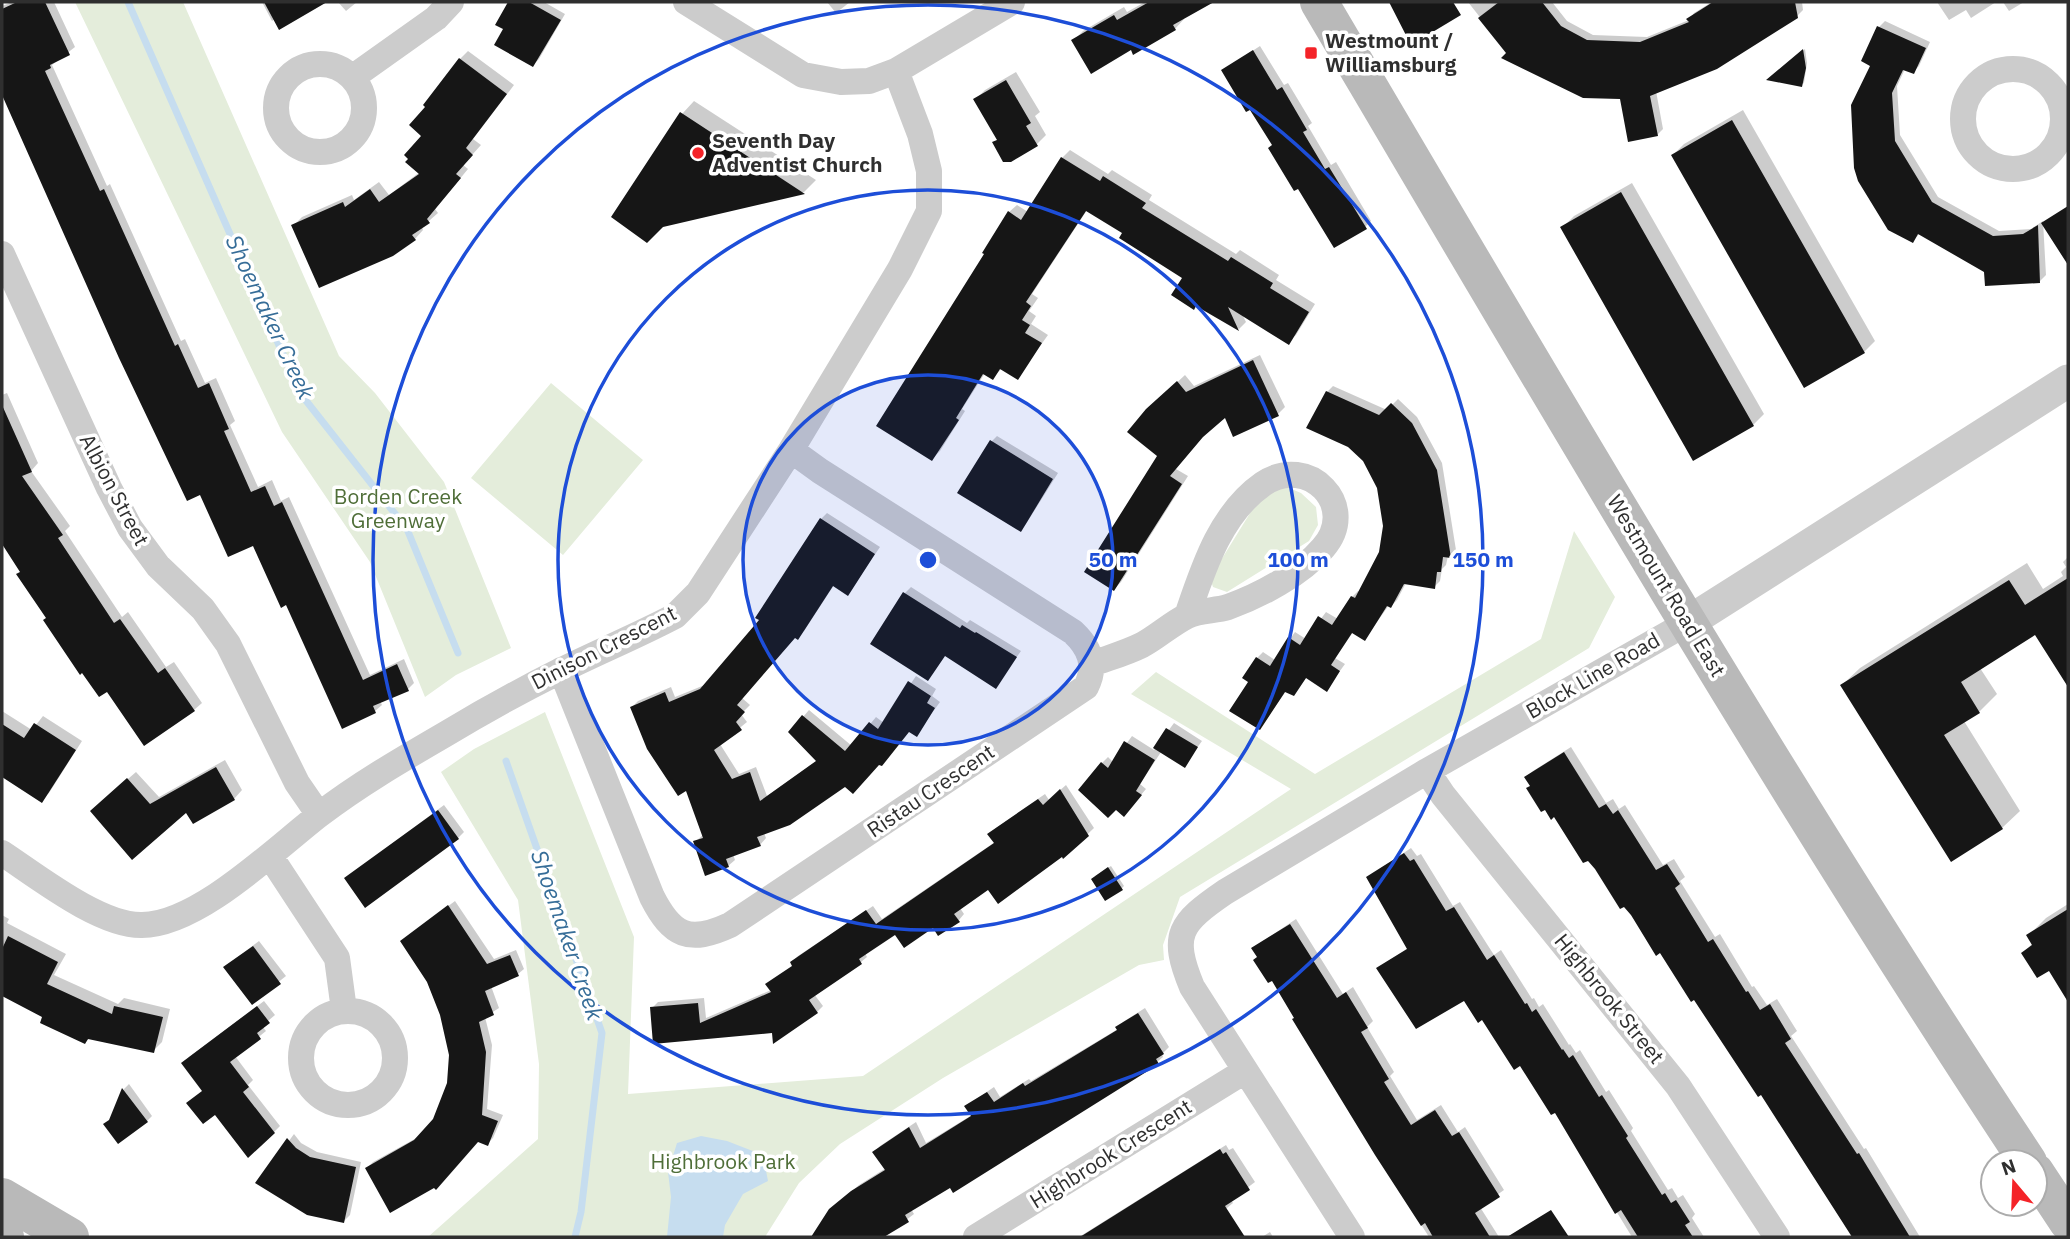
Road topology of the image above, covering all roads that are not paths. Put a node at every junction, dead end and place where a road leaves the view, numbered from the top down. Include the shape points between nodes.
1 (451, 2) edge
2 (686, 2) edge
3 (1012, 2) edge
4 (1319, 2) edge
5 (896, 71) junction
6 (353, 77) dead end
7 (2, 254) edge
8 (11, 301) edge
9 (2068, 381) edge
10 (791, 450) junction
11 (1187, 616) junction
12 (1687, 623) junction
13 (1092, 664) junction
14 (561, 670) junction
15 (1427, 771) junction
16 (319, 815) junction
17 (2, 853) edge
18 (270, 856) junction
19 (344, 1010) dead end
20 (1245, 1071) junction
21 (2019, 1148) edge
22 (2049, 1193) edge
23 (2, 1197) edge
24 (2068, 1222) edge
25 (70, 1237) edge
26 (976, 1237) edge
27 (1352, 1237) edge
28 (1777, 1237) edge

1 - 6 street via 436,18
2 - 5 street via 803,75 853,82
3 - 5 street
4 - 12 main road, Westmount Road East
5 - 10 street, Dinison Crescent via 929,172 929,211 900,269
7 - 8 street, Albion Street
8 - 16 street, Albion Street via 131,528 158,566 203,609 229,644 297,783
9 - 12 street, Block Line Road
10 - 13 street via 1073,632 1090,653
10 - 14 street, Dinison Crescent via 698,593 675,616
11 - 11 street via 1259,594 1321,550 1333,535 1337,518 1326,491 1304,477 1289,474 1264,484 1228,521 1206,561
11 - 13 street via 1139,646
12 - 15 street, Block Line Road
12 - 21 main road, Westmount Road East
13 - 14 street, Ristau Crescent via 1086,687 1063,704 710,934 673,929 661,915
14 - 16 street, Dinison Crescent via 390,766
15 - 20 street, Block Line Road via 1225,892 1187,922 1180,958 1192,987
15 - 28 street, Highbrook Street via 1678,1086
16 - 18 street, Dinison Crescent
17 - 18 street, Dinison Crescent via 95,912 140,926 188,914
18 - 19 street via 337,958
20 - 26 street, Highbrook Crescent
20 - 27 street
22 - 24 main road
23 - 25 main road

